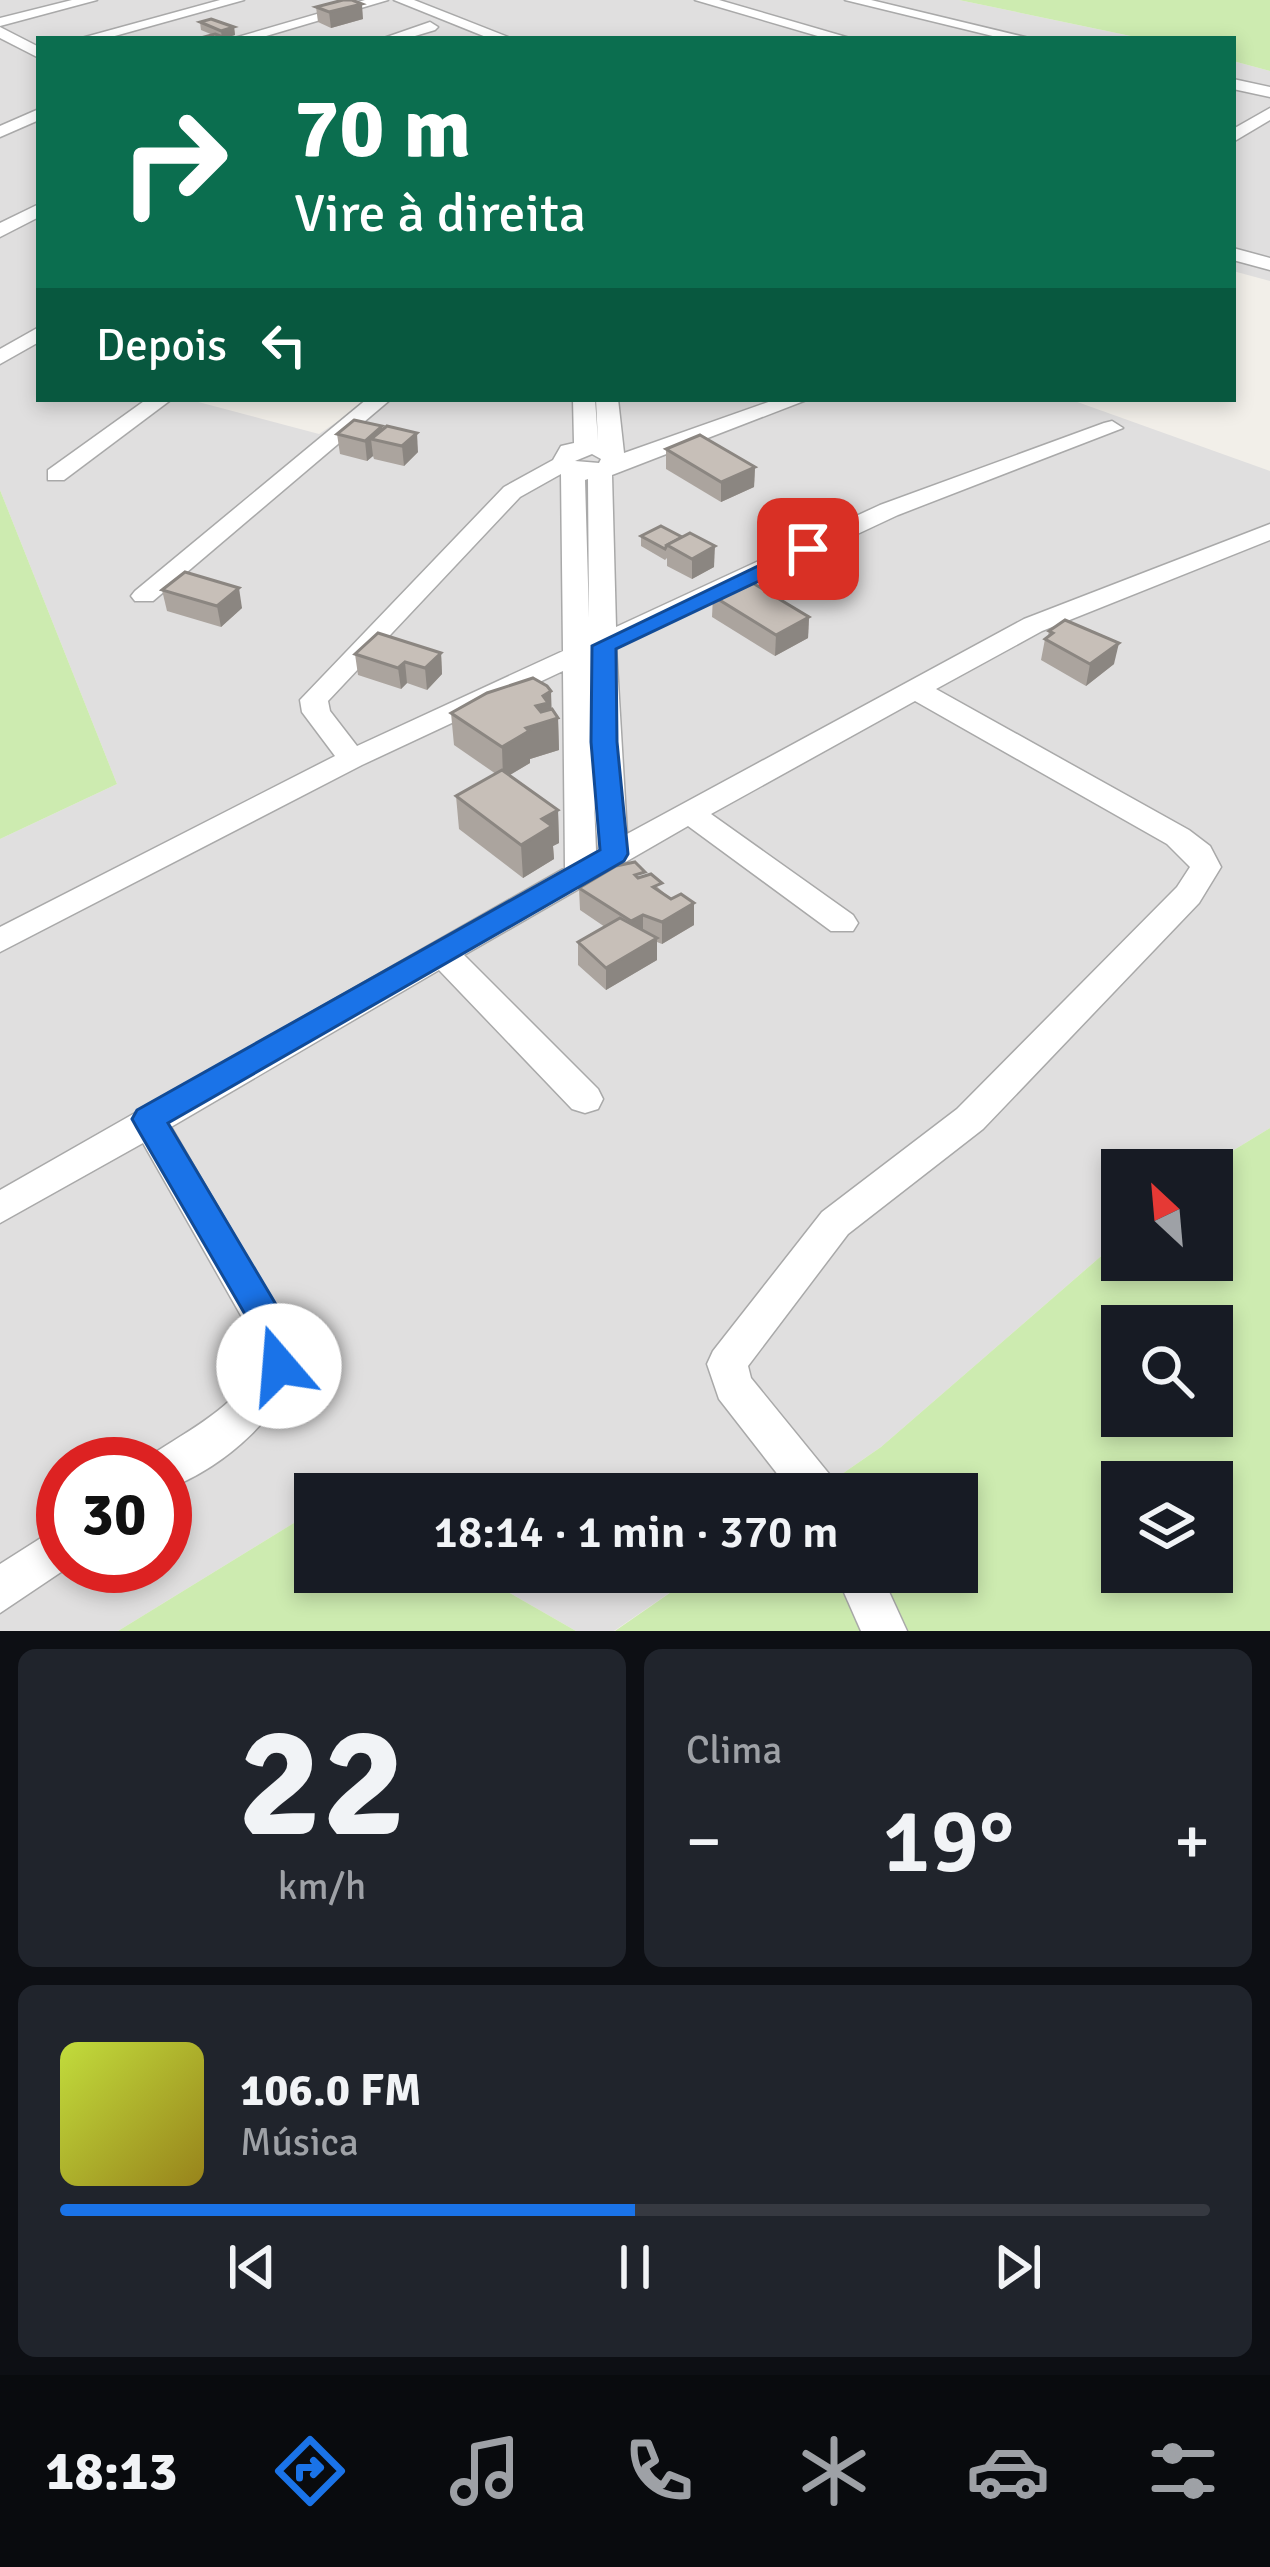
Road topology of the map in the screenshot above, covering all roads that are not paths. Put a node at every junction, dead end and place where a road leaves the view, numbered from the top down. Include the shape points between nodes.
1 (90, 0) edge
2 (237, 0) edge
3 (401, 0) edge
4 (702, 0) edge
5 (852, 0) edge
6 (369, 1) edge
7 (0, 22) edge
8 (430, 27) junction
9 (0, 32) edge
10 (98, 36) edge
11 (248, 36) edge
12 (399, 36) edge
13 (454, 36) edge
14 (498, 36) edge
15 (834, 36) edge
16 (1003, 36) edge
17 (36, 51) edge
18 (1236, 85) edge
19 (1270, 92) edge
20 (1270, 113) edge
21 (36, 114) edge
22 (1237, 131) edge
23 (0, 132) edge
24 (36, 212) edge
25 (0, 231) edge
26 (1236, 255) edge
27 (1270, 264) edge
28 (1236, 269) edge
29 (1270, 278) edge
30 (36, 336) edge
31 (0, 358) edge
32 (157, 402) edge
33 (376, 402) edge
34 (584, 402) edge
35 (606, 402) edge
36 (788, 402) edge
37 (1112, 428) dead end
38 (591, 462) junction
39 (56, 475) dead end
40 (1270, 531) edge
41 (144, 596) dead end
42 (604, 646) junction
43 (574, 660) junction
44 (915, 689) junction
45 (352, 759) junction
46 (689, 813) junction
47 (614, 854) junction
48 (580, 874) junction
49 (842, 923) dead end
50 (0, 941) edge
51 (443, 954) junction
52 (586, 1099) dead end
53 (148, 1119) junction
54 (0, 1208) edge
55 (192, 1449) edge
56 (801, 1473) edge
57 (36, 1565) edge
58 (0, 1591) edge
59 (867, 1593) edge
60 (884, 1631) edge

1 - 7 street
2 - 10 street
3 - 14 street
4 - 15 street
5 - 16 street
6 - 8 street
6 - 11 street
8 - 12 street
8 - 13 street
9 - 17 street
18 - 19 street
20 - 22 street
21 - 23 street
24 - 25 street
26 - 27 street
28 - 29 street
30 - 31 street
32 - 39 street
33 - 41 street
34 - 38 street
35 - 38 street
36 - 38 street
37 - 42 street via 915,498
38 - 42 street
38 - 43 street
38 - 45 street via 512,492 314,700
40 - 44 street via 1078,603
42 - 43 street
42 - 47 street
43 - 45 street
43 - 48 street
44 - 46 street
44 - 56 street via 1178,837 1206,867 1188,895 970,1119 835,1223 732,1355 733,1386
45 - 50 street
46 - 47 street
46 - 49 street
47 - 48 street
48 - 51 street
51 - 52 street
51 - 53 street
53 - 54 street
53 - 55 street via 280,1348 267,1391
57 - 58 street
59 - 60 street

